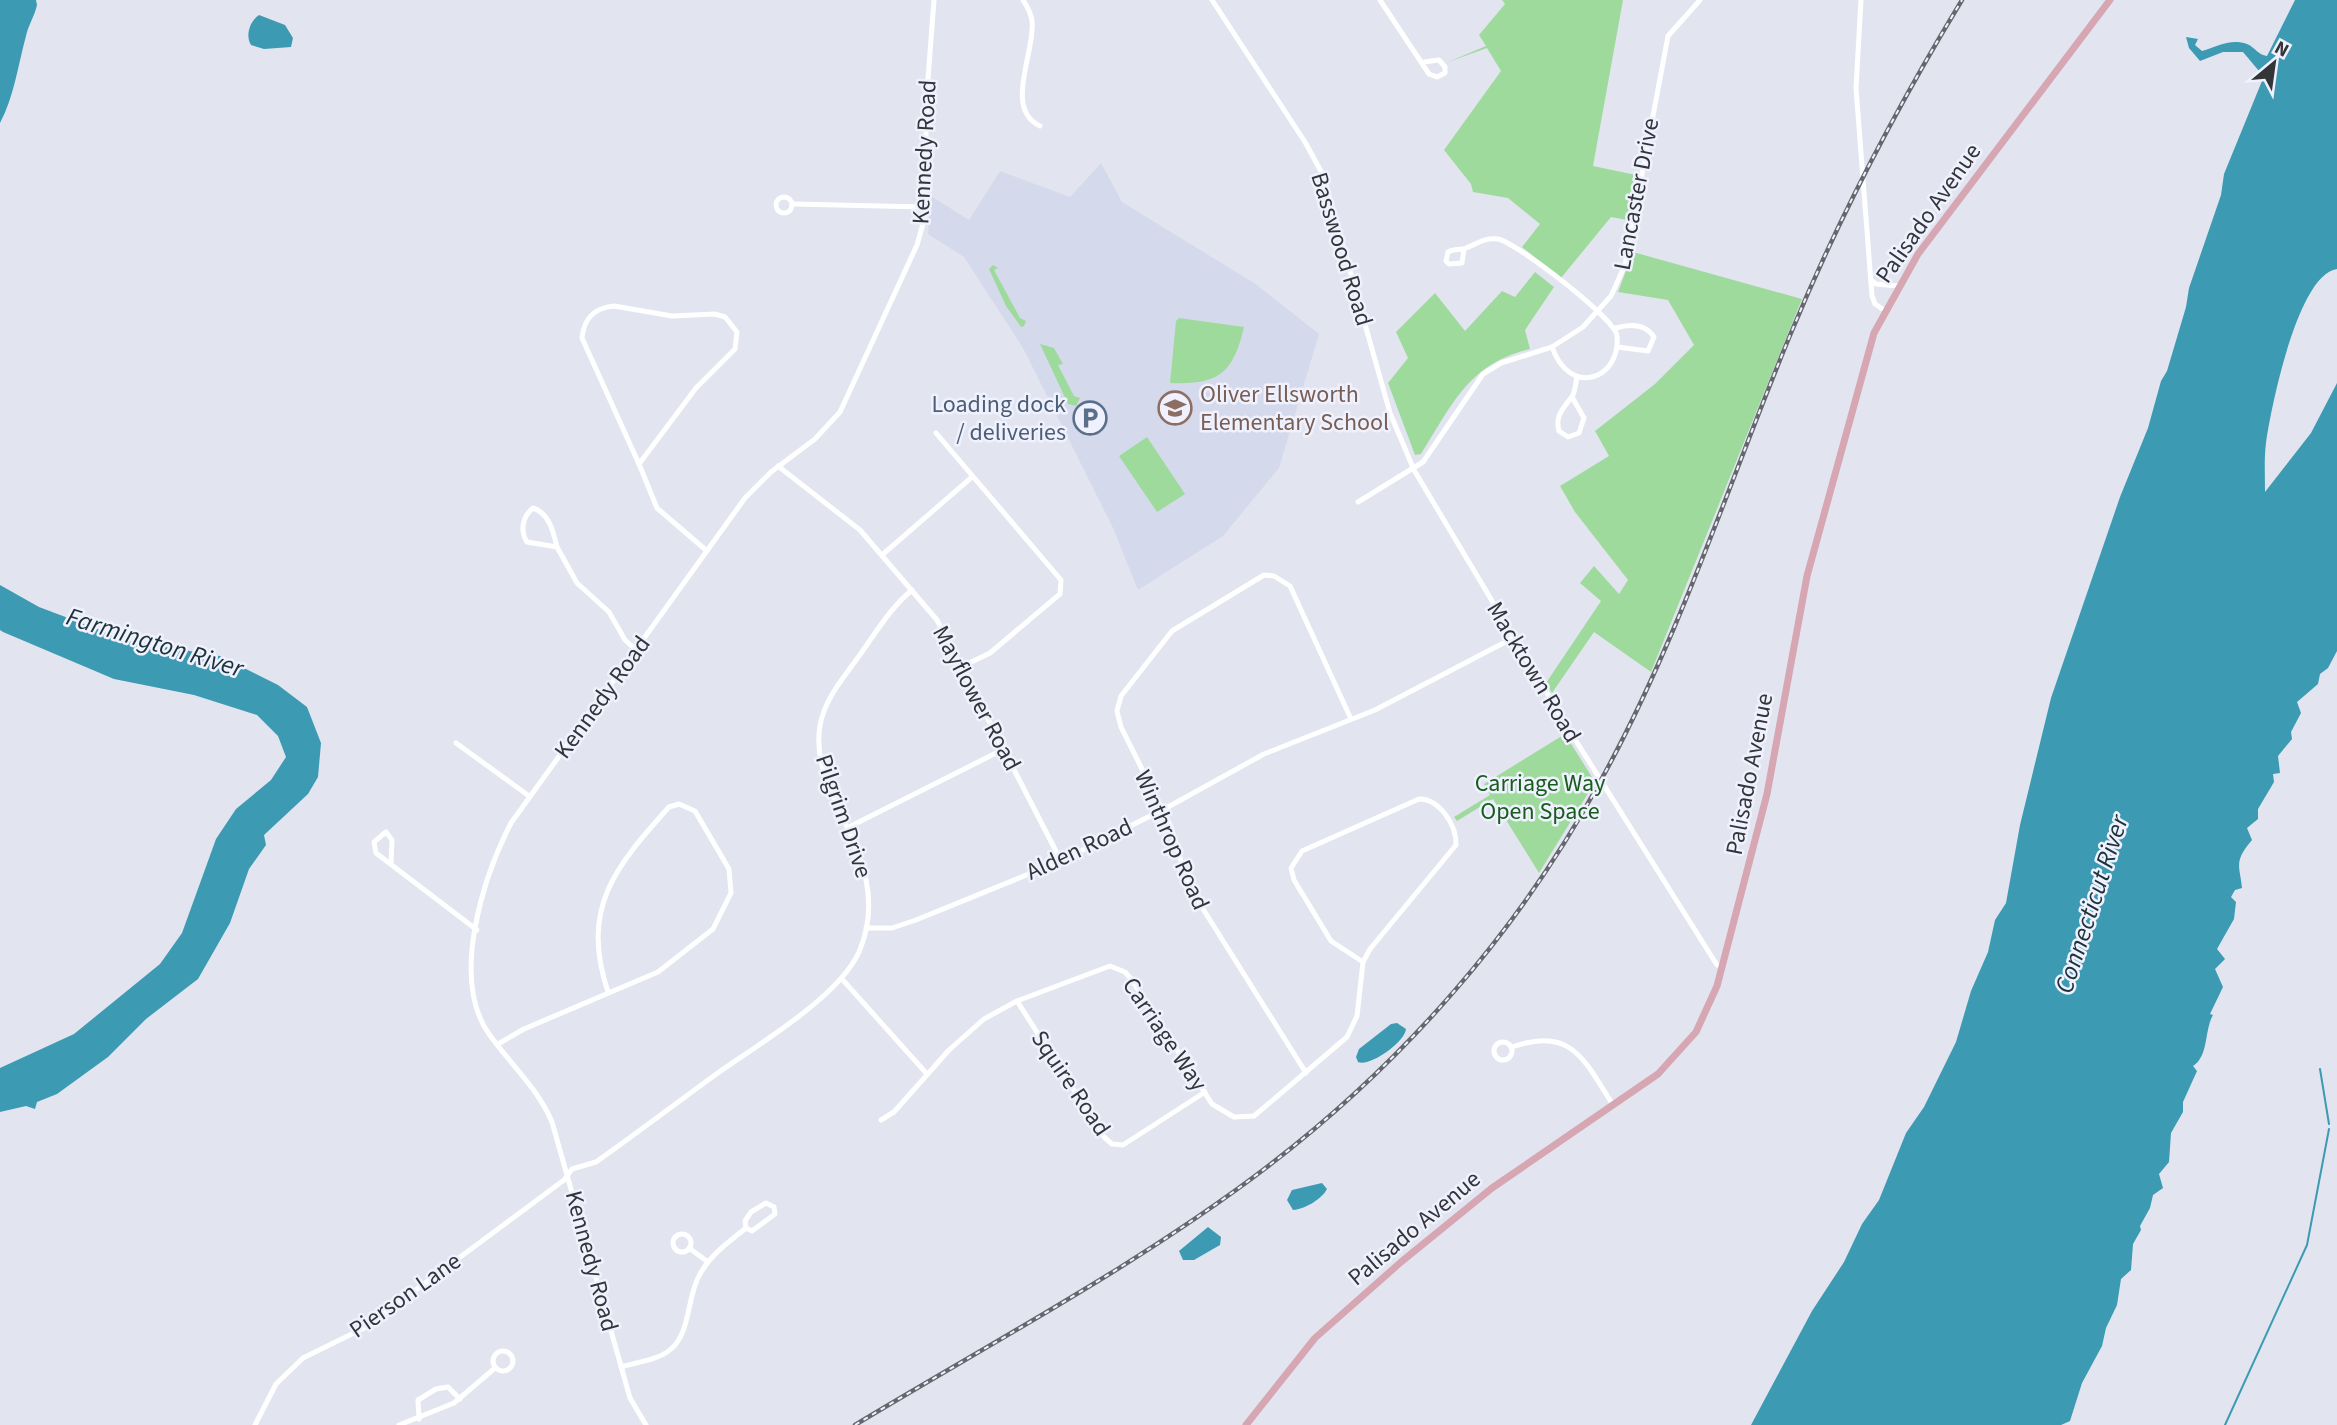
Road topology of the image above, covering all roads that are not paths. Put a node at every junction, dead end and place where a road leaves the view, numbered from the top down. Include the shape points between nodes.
1 (934, 0) edge
2 (1023, 0) edge
3 (1212, 0) edge
4 (1380, 0) edge
5 (1700, 0) edge
6 (1861, 0) edge
7 (2110, 0) edge
8 (1424, 62) dead end
9 (1040, 126) dead end
10 (793, 205) dead end
11 (925, 207) junction
12 (1464, 249) dead end
13 (1871, 280) junction
14 (1898, 286) junction
15 (1884, 310) junction
16 (1598, 312) junction
17 (1616, 328) junction
18 (1552, 347) junction
19 (1617, 347) junction
20 (1375, 360) joint
21 (1577, 377) junction
22 (1572, 397) junction
23 (936, 433) dead end
24 (639, 464) junction
25 (778, 466) junction
26 (1414, 470) junction
27 (972, 477) junction
28 (1358, 502) dead end
29 (557, 547) junction
30 (707, 551) junction
31 (882, 555) junction
32 (912, 590) junction
33 (1513, 638) junction
34 (636, 650) junction
35 (963, 666) junction
36 (1351, 719) junction
37 (456, 743) dead end
38 (1004, 749) junction
39 (529, 796) junction
40 (1163, 810) junction
41 (849, 827) junction
42 (1061, 860) junction
43 (391, 863) junction
44 (866, 928) junction
45 (477, 930) junction
46 (1363, 962) junction
47 (1722, 967) junction
48 (842, 979) junction
49 (608, 992) junction
50 (1017, 1001) junction
51 (498, 1044) junction
52 (1511, 1047) dead end
53 (1306, 1073) junction
54 (927, 1074) junction
55 (1205, 1091) junction
56 (1613, 1105) junction
57 (881, 1120) dead end
58 (569, 1175) junction
59 (746, 1228) junction
60 (689, 1248) dead end
61 (708, 1262) junction
62 (621, 1367) junction
63 (495, 1368) dead end
64 (460, 1399) junction
65 (419, 1419) junction
66 (255, 1425) edge
67 (399, 1425) edge
68 (646, 1425) edge
69 (1246, 1425) edge

1 - 11 street, Kennedy Road
2 - 9 street via 1032,21 1023,101 1028,117
3 - 20 street, Basswood Road via 1323,175
4 - 8 street
5 - 16 street, Lancaster Drive via 1668,36 1625,265
6 - 13 street via 1856,88
7 - 14 main road, Palisado Avenue
10 - 11 street
11 - 25 street, Kennedy Road via 917,244 846,401 831,423
12 - 16 street via 1489,239 1511,243
13 - 14 street via 1876,285
13 - 15 street via 1874,302
14 - 15 main road, Palisado Avenue
15 - 47 main road, Palisado Avenue via 1864,364 1807,576 1767,794
16 - 17 street
16 - 18 street, Lancaster Drive
17 - 19 street
17 - 19 street via 1641,327 1654,337 1648,351
18 - 21 street via 1562,367
18 - 26 street, Lancaster Drive via 1483,374
19 - 21 street via 1601,373
20 - 26 street, Macktown Road
21 - 22 street
22 - 22 street via 1584,418 1579,433 1569,437 1557,425 1564,403
23 - 27 street
24 - 24 street via 696,388 735,349 737,332 725,317 660,315 614,306 597,309 586,321 584,346
24 - 30 street via 657,508
25 - 30 street, Kennedy Road via 750,492
25 - 31 street, Mayflower Road via 843,513
26 - 28 street
26 - 33 street, Macktown Road
27 - 31 street
27 - 35 street via 1062,585 1054,600 1000,646
29 - 29 street via 542,512 530,510 523,528 527,542
29 - 34 street via 577,583 609,612
30 - 34 street, Kennedy Road
31 - 32 street, Mayflower Road
32 - 35 street, Mayflower Road via 937,620
32 - 41 street, Pilgrim Drive via 848,672 822,716 821,762
33 - 36 street, Alden Road via 1399,699
33 - 47 street, Macktown Road
34 - 39 street, Kennedy Road
35 - 38 street, Mayflower Road
36 - 40 street, Alden Road via 1264,754
36 - 40 street, Winthrop Road via 1290,586 1274,576 1252,579 1172,631 1119,703 1121,727
37 - 39 street
38 - 41 street
38 - 42 street, Mayflower Road
39 - 45 street, Kennedy Road via 499,848
40 - 42 street, Alden Road
40 - 53 street, Winthrop Road via 1199,906
41 - 44 street, Pilgrim Drive via 868,882
42 - 44 street, Alden Road via 916,920 892,928
43 - 43 street via 374,849 382,833 391,836
43 - 45 street
44 - 48 street, Pilgrim Drive
45 - 51 street, Kennedy Road via 472,989 480,1017
46 - 46 street, Carriage Way via 1456,845 1440,807 1429,800 1419,799 1385,813 1302,851 1293,862 1291,874 1331,941
46 - 53 street, Carriage Way via 1348,1037
47 - 56 main road, Palisado Avenue via 1707,1013 1681,1052
48 - 54 street
48 - 58 street, Pilgrim Drive via 610,1152 572,1169
49 - 49 street via 677,960 713,929 728,903 729,869 689,807 669,807 610,880 598,936
49 - 51 street
50 - 54 street, Carriage Way via 975,1027
50 - 55 street, Carriage Way via 1099,968 1117,968 1131,979
50 - 55 street, Squire Road via 1109,1142 1124,1145
51 - 58 street, Kennedy Road via 547,1110
52 - 56 street via 1541,1039 1569,1046
53 - 55 street, Carriage Way via 1263,1111 1248,1117 1227,1115 1212,1104
54 - 57 street, Carriage Way via 894,1112
56 - 69 main road, Palisado Avenue via 1476,1200 1326,1327
58 - 62 street, Kennedy Road
58 - 66 street, Pierson Lane via 378,1318 295,1365 271,1391
59 - 59 street via 752,1231 763,1225 775,1214 774,1207 766,1203 751,1212
59 - 61 street
60 - 61 street
61 - 62 street via 694,1286 674,1347
62 - 68 street, Kennedy Road via 630,1398
63 - 64 street
64 - 65 street
64 - 65 street via 448,1387 436,1389 417,1401
65 - 67 street

